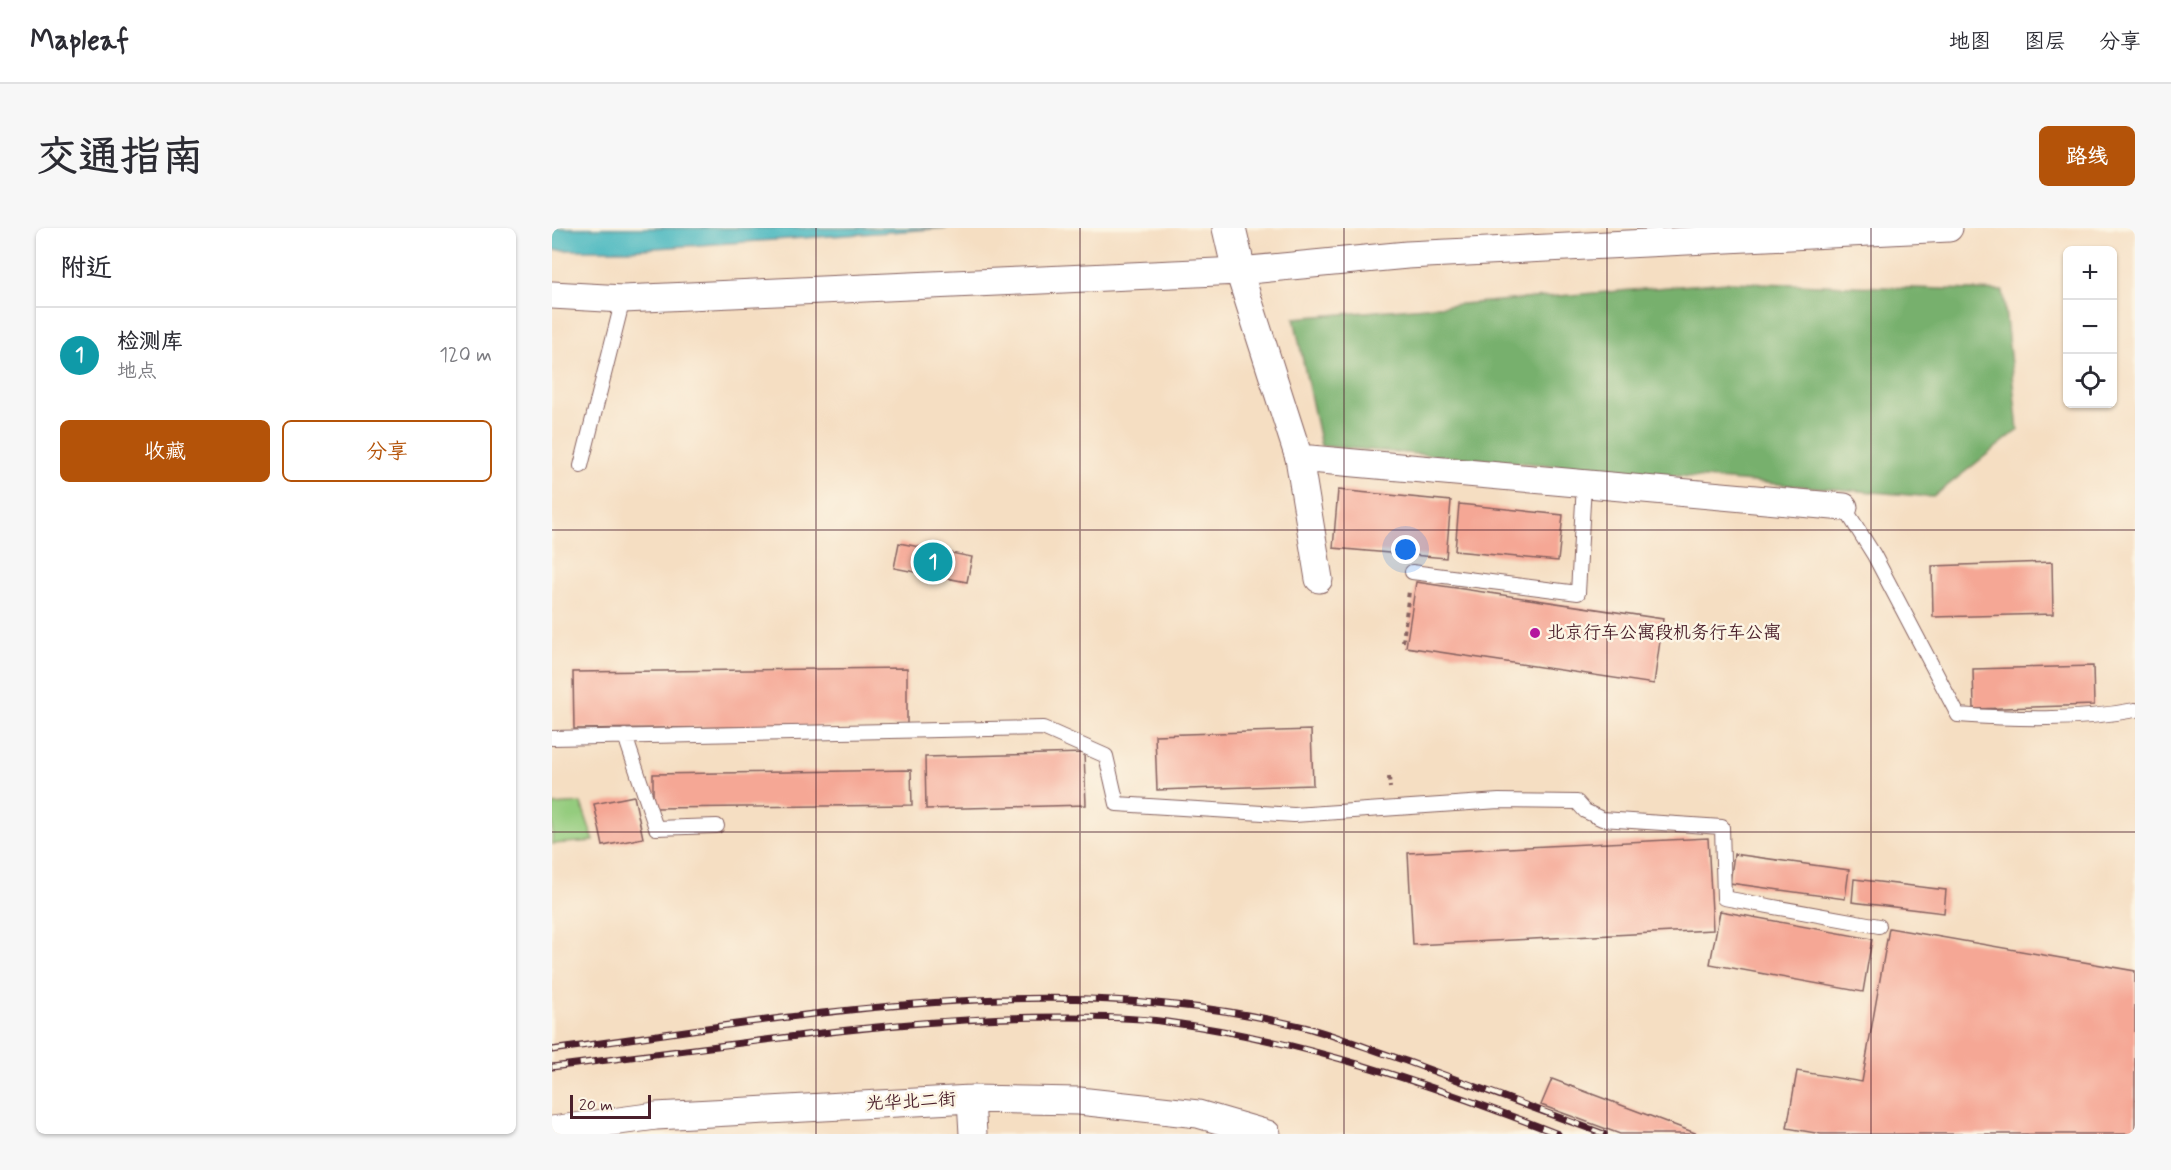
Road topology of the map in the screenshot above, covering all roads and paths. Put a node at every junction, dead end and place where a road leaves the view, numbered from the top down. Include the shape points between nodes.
1 (1229, 228) edge
2 (1949, 228) edge
3 (1239, 271) junction
4 (552, 295) edge
5 (623, 299) junction
6 (1299, 458) junction
7 (581, 466) dead end
8 (1584, 484) junction
9 (1844, 507) joint
10 (1412, 572) joint
11 (1319, 579) dead end
12 (1403, 642) dead end
13 (2135, 710) edge
14 (626, 736) junction
15 (552, 738) edge
16 (717, 826) dead end
17 (1879, 926) dead end
18 (972, 1099) junction
19 (552, 1130) edge
20 (973, 1134) edge
21 (1267, 1134) edge

1 - 3 street
2 - 3 street via 1407,255
3 - 5 street
3 - 6 street
4 - 5 street
5 - 7 lane
6 - 8 street
6 - 11 street
8 - 9 street
8 - 10 lane via 1578,593
9 - 13 lane via 1874,555 1958,715 2021,719
10 - 12 path
14 - 15 lane
14 - 16 lane via 656,828
14 - 17 lane via 1043,728 1106,756 1117,804 1294,815 1499,801 1577,802 1602,819 1722,827 1724,898
18 - 19 street, 光华北二街 via 656,1116
18 - 20 street
18 - 21 street, 光华北二街 via 1079,1101 1198,1114

